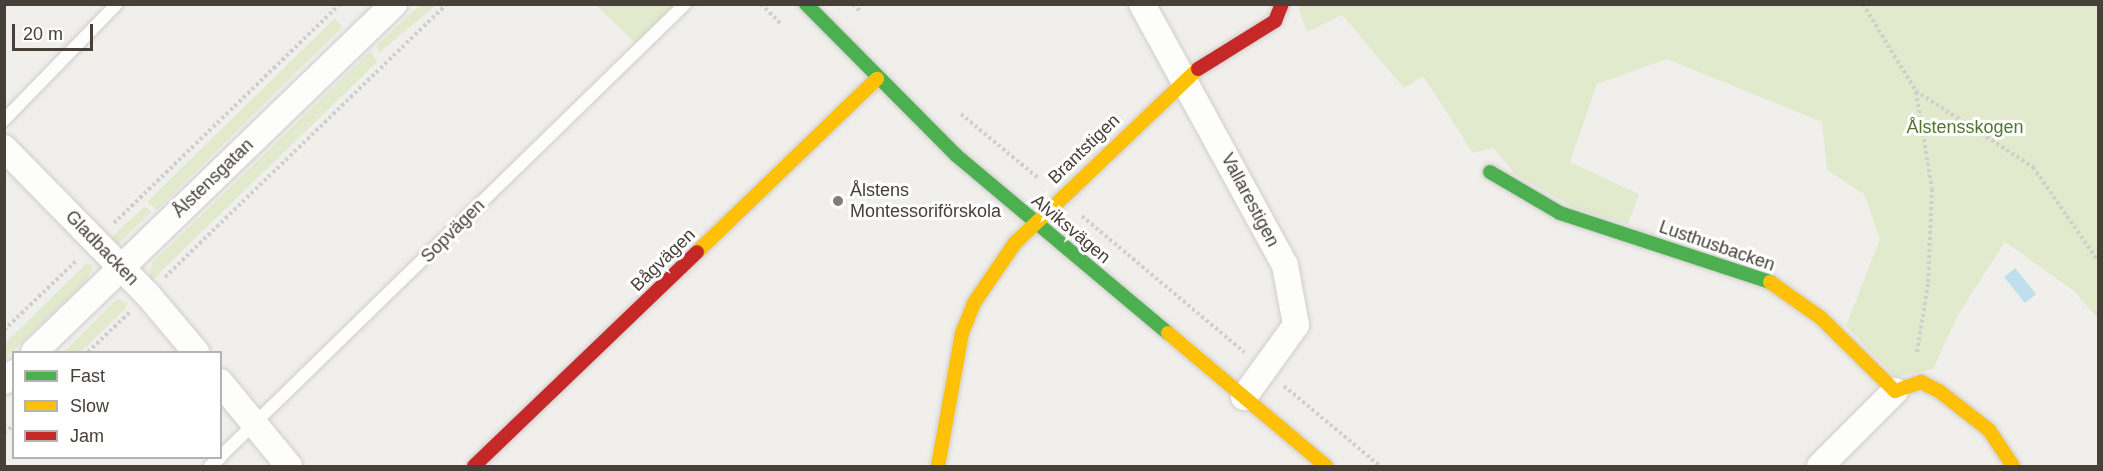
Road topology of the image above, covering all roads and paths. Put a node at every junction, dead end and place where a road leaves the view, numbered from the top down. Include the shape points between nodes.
1 (117, 4) edge
2 (340, 4) edge
3 (394, 4) edge
4 (447, 4) edge
5 (685, 4) edge
6 (807, 4) edge
7 (853, 4) edge
8 (1142, 4) edge
9 (1282, 4) edge
10 (1863, 4) edge
11 (868, 21) dead end
12 (877, 79) junction
13 (1182, 79) junction
14 (1916, 92) junction
15 (955, 109) dead end
16 (4, 120) edge
17 (4, 148) edge
18 (1490, 172) dead end
19 (1060, 197) junction
20 (1035, 222) junction
21 (95, 241) junction
22 (2098, 261) edge
23 (121, 267) junction
24 (148, 295) junction
25 (4, 330) edge
26 (35, 351) edge
27 (89, 351) edge
28 (195, 351) edge
29 (1264, 369) junction
30 (1921, 382) junction
31 (222, 384) edge
32 (1895, 392) junction
33 (1244, 398) junction
34 (256, 425) junction
35 (222, 455) edge
36 (289, 466) edge
37 (474, 466) edge
38 (938, 466) edge
39 (1326, 466) edge
40 (1380, 466) edge
41 (1820, 466) edge
42 (2013, 466) edge

1 - 16 lane
2 - 21 path
3 - 23 street, Ålstensgatan
4 - 24 path
5 - 34 lane, Sopvägen
6 - 12 street, Alviksvägen
7 - 11 path
8 - 13 street, Vallarestigen
9 - 13 street, Brantstigen via 1275,21
10 - 14 path
12 - 20 street, Alviksvägen
12 - 37 street, Bågvägen
13 - 19 street, Brantstigen
13 - 29 street, Vallarestigen via 1285,265 1296,325
14 - 22 path via 2033,167
14 - 30 path via 1932,189 1928,284 1916,360
15 - 19 path
17 - 21 street, Gladbacken
18 - 32 street, Lusthusbacken via 1560,213 1761,276 1821,318
19 - 20 street, Brantstigen
19 - 29 path
20 - 33 street, Alviksvägen
20 - 38 street, Brantstigen via 974,303 962,333
21 - 23 street, Gladbacken
21 - 25 path
23 - 24 street, Gladbacken
23 - 26 street, Ålstensgatan
24 - 27 path
24 - 28 street, Gladbacken
29 - 33 street, Vallarestigen
29 - 40 path
30 - 32 street
30 - 42 street via 1989,429
31 - 34 street
32 - 41 street
33 - 39 street, Alviksvägen
34 - 35 lane, Sopvägen
34 - 36 street

